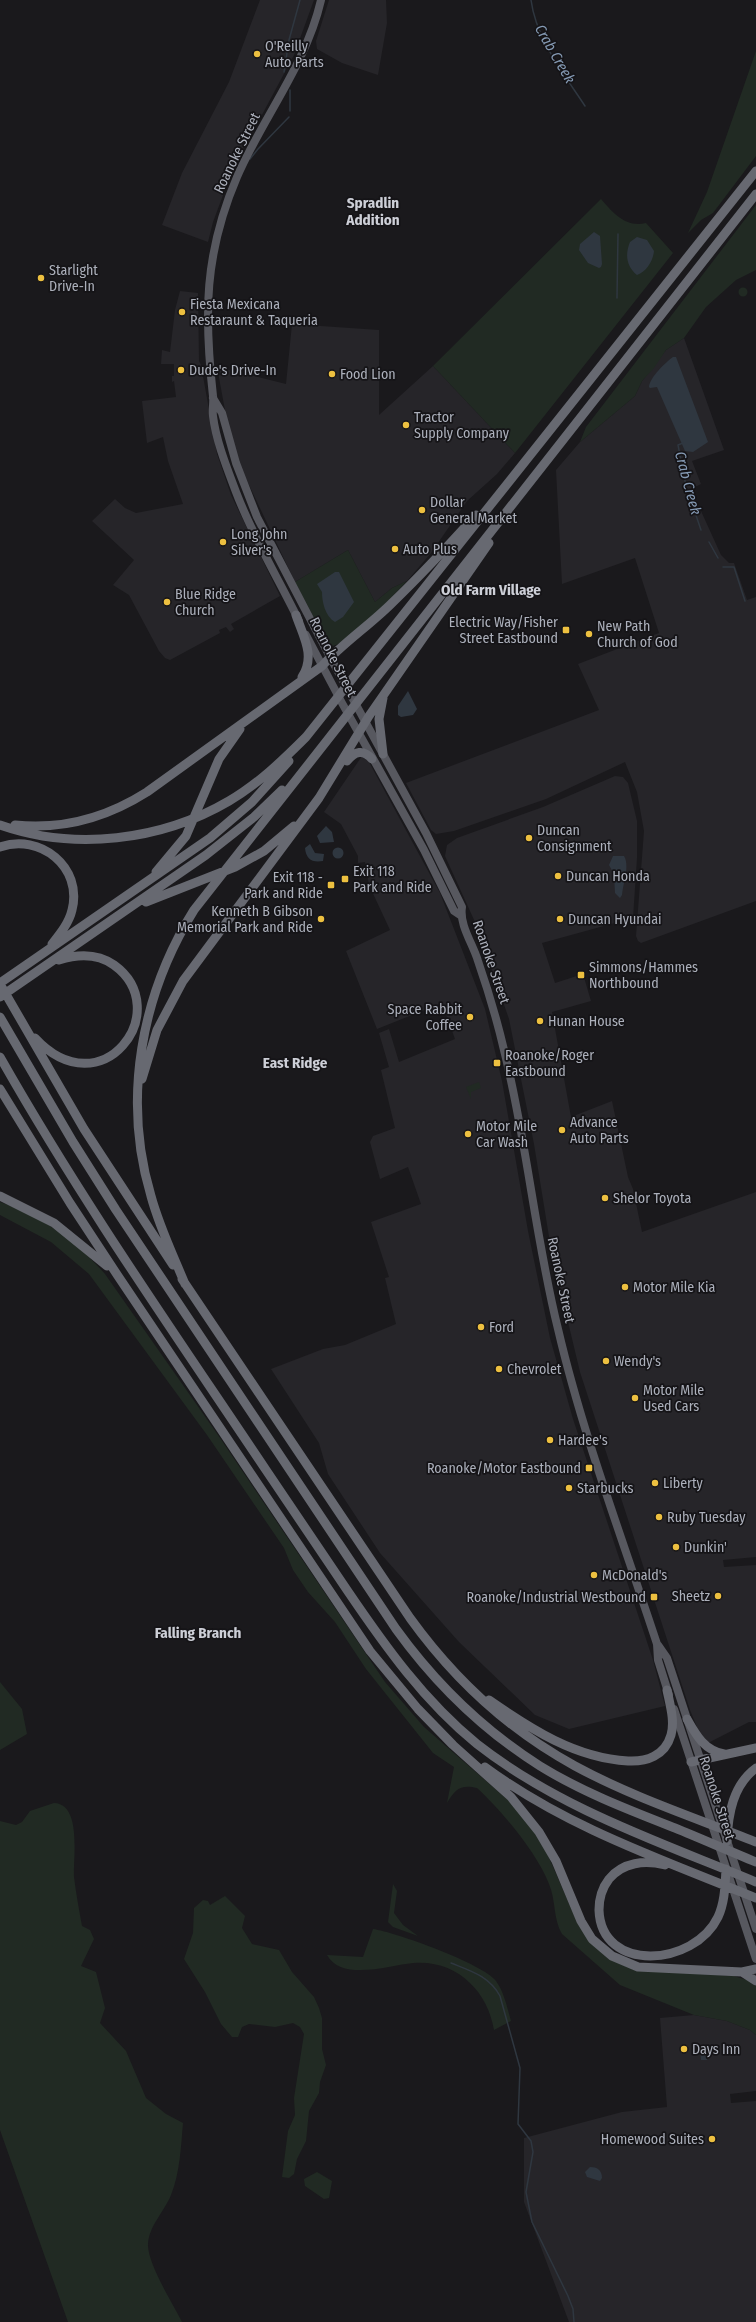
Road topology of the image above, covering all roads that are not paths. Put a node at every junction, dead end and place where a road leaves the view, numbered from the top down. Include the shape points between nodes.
1 (321, 0) edge
2 (756, 171) edge
3 (756, 194) edge
4 (214, 398) junction
5 (528, 460) junction
6 (537, 473) junction
7 (296, 614) junction
8 (330, 657) junction
9 (322, 666) junction
10 (300, 680) junction
11 (384, 693) junction
12 (251, 716) junction
13 (365, 722) junction
14 (359, 734) junction
15 (306, 737) junction
16 (383, 754) junction
17 (313, 757) junction
18 (372, 759) junction
19 (338, 769) junction
20 (400, 807) junction
21 (305, 816) junction
22 (0, 824) edge
23 (0, 847) edge
24 (433, 847) junction
25 (424, 850) junction
26 (451, 884) junction
27 (144, 885) junction
28 (460, 915) junction
29 (115, 919) junction
30 (44, 953) junction
31 (48, 964) junction
32 (0, 983) edge
33 (0, 997) edge
34 (1, 1018) edge
35 (24, 1026) junction
36 (0, 1057) edge
37 (0, 1089) edge
38 (137, 1098) junction
39 (0, 1196) edge
40 (118, 1276) junction
41 (185, 1284) junction
42 (657, 1644) junction
43 (464, 1683) junction
44 (667, 1690) junction
45 (687, 1719) junction
46 (433, 1724) junction
47 (756, 1748) edge
48 (725, 1754) junction
49 (696, 1761) junction
50 (756, 1768) edge
51 (728, 1841) junction
52 (756, 1842) edge
53 (752, 1860) edge
54 (685, 1869) junction
55 (726, 1869) junction
56 (755, 1881) edge
57 (756, 1898) edge
58 (756, 1929) edge
59 (756, 1959) edge
60 (756, 1969) edge
61 (742, 1972) junction
62 (756, 1982) edge

1 - 4 main road, Roanoke Street via 297,64 242,166 222,218 212,257 207,305 208,351
2 - 5 highway
3 - 6 highway
4 - 7 main road, Roanoke Street via 213,415 216,431 237,494
4 - 8 main road, Roanoke Street via 222,413 236,463 257,517
5 - 8 highway via 393,603
5 - 15 highway
6 - 11 highway
6 - 17 highway
7 - 9 main road, Roanoke Street
7 - 10 highway via 310,661
8 - 9 highway
8 - 13 main road, Roanoke Street
9 - 10 highway
9 - 14 main road, Roanoke Street
10 - 12 highway
11 - 13 highway
11 - 16 highway via 379,719
12 - 22 highway via 128,804 70,824
12 - 27 highway via 218,759 186,836
13 - 14 highway
13 - 16 main road, Roanoke Street
14 - 18 main road, Roanoke Street
14 - 19 highway
15 - 22 highway via 263,778 229,801 185,822 139,835 100,839 49,837 17,831
15 - 27 highway via 271,782 232,820
16 - 24 main road, Roanoke Street
17 - 29 highway via 231,837
17 - 38 highway via 182,929 159,979 143,1036
18 - 19 highway via 364,753 357,752
18 - 20 main road, Roanoke Street
19 - 21 highway
20 - 24 main road via 409,814 426,844
20 - 25 main road, Roanoke Street
21 - 29 highway via 268,847 235,867 155,897
21 - 38 highway via 173,997 150,1048
23 - 30 highway via 15,844 37,846 59,860 70,876 74,895 72,911 62,931
24 - 26 main road, Roanoke Street
25 - 26 main road via 433,854 446,880
25 - 28 main road, Roanoke Street via 454,911
26 - 28 main road, Roanoke Street via 462,907
27 - 30 highway
28 - 42 main road, Roanoke Street via 478,959 512,1083 540,1248 561,1345
29 - 31 highway
30 - 32 highway
31 - 33 highway
31 - 35 highway via 83,955 99,957 115,966 126,976 135,994 137,1012 134,1027 128,1040 116,1053 99,1061 82,1063 65,1060 50,1053
32 - 35 highway
34 - 53 highway via 116,1210 418,1659 478,1720 540,1766 589,1793
35 - 41 highway via 84,1129
36 - 56 highway via 98,1219 378,1635 411,1679 461,1730 525,1778 564,1801
37 - 40 highway
38 - 41 highway via 139,1140 148,1184 156,1213
39 - 40 highway via 54,1223 73,1236
40 - 46 highway via 370,1651 404,1694
41 - 43 highway via 410,1618 432,1648
42 - 44 main road, Roanoke Street via 658,1660
42 - 45 main road, Roanoke Street via 667,1658
43 - 44 highway via 560,1744 595,1756 635,1762 656,1756 669,1741 672,1722
43 - 52 highway via 511,1725 564,1760 613,1784
44 - 49 main road, Roanoke Street
45 - 48 highway via 703,1744
45 - 49 main road, Roanoke Street
46 - 54 highway via 487,1768 535,1801 592,1830
46 - 61 highway via 526,1814 551,1851 586,1932 605,1951 620,1961 646,1968
47 - 48 highway
48 - 49 highway
49 - 51 main road, Roanoke Street
49 - 55 main road, Roanoke Street
50 - 51 highway via 741,1784 732,1803
51 - 58 main road, Roanoke Street
54 - 55 highway via 637,1863 619,1869 611,1877 601,1894 599,1913 604,1929 613,1941 626,1950 652,1956 673,1954 692,1946 706,1935 718,1916 724,1896
54 - 57 highway
55 - 59 main road, Roanoke Street
60 - 61 highway
61 - 62 highway

